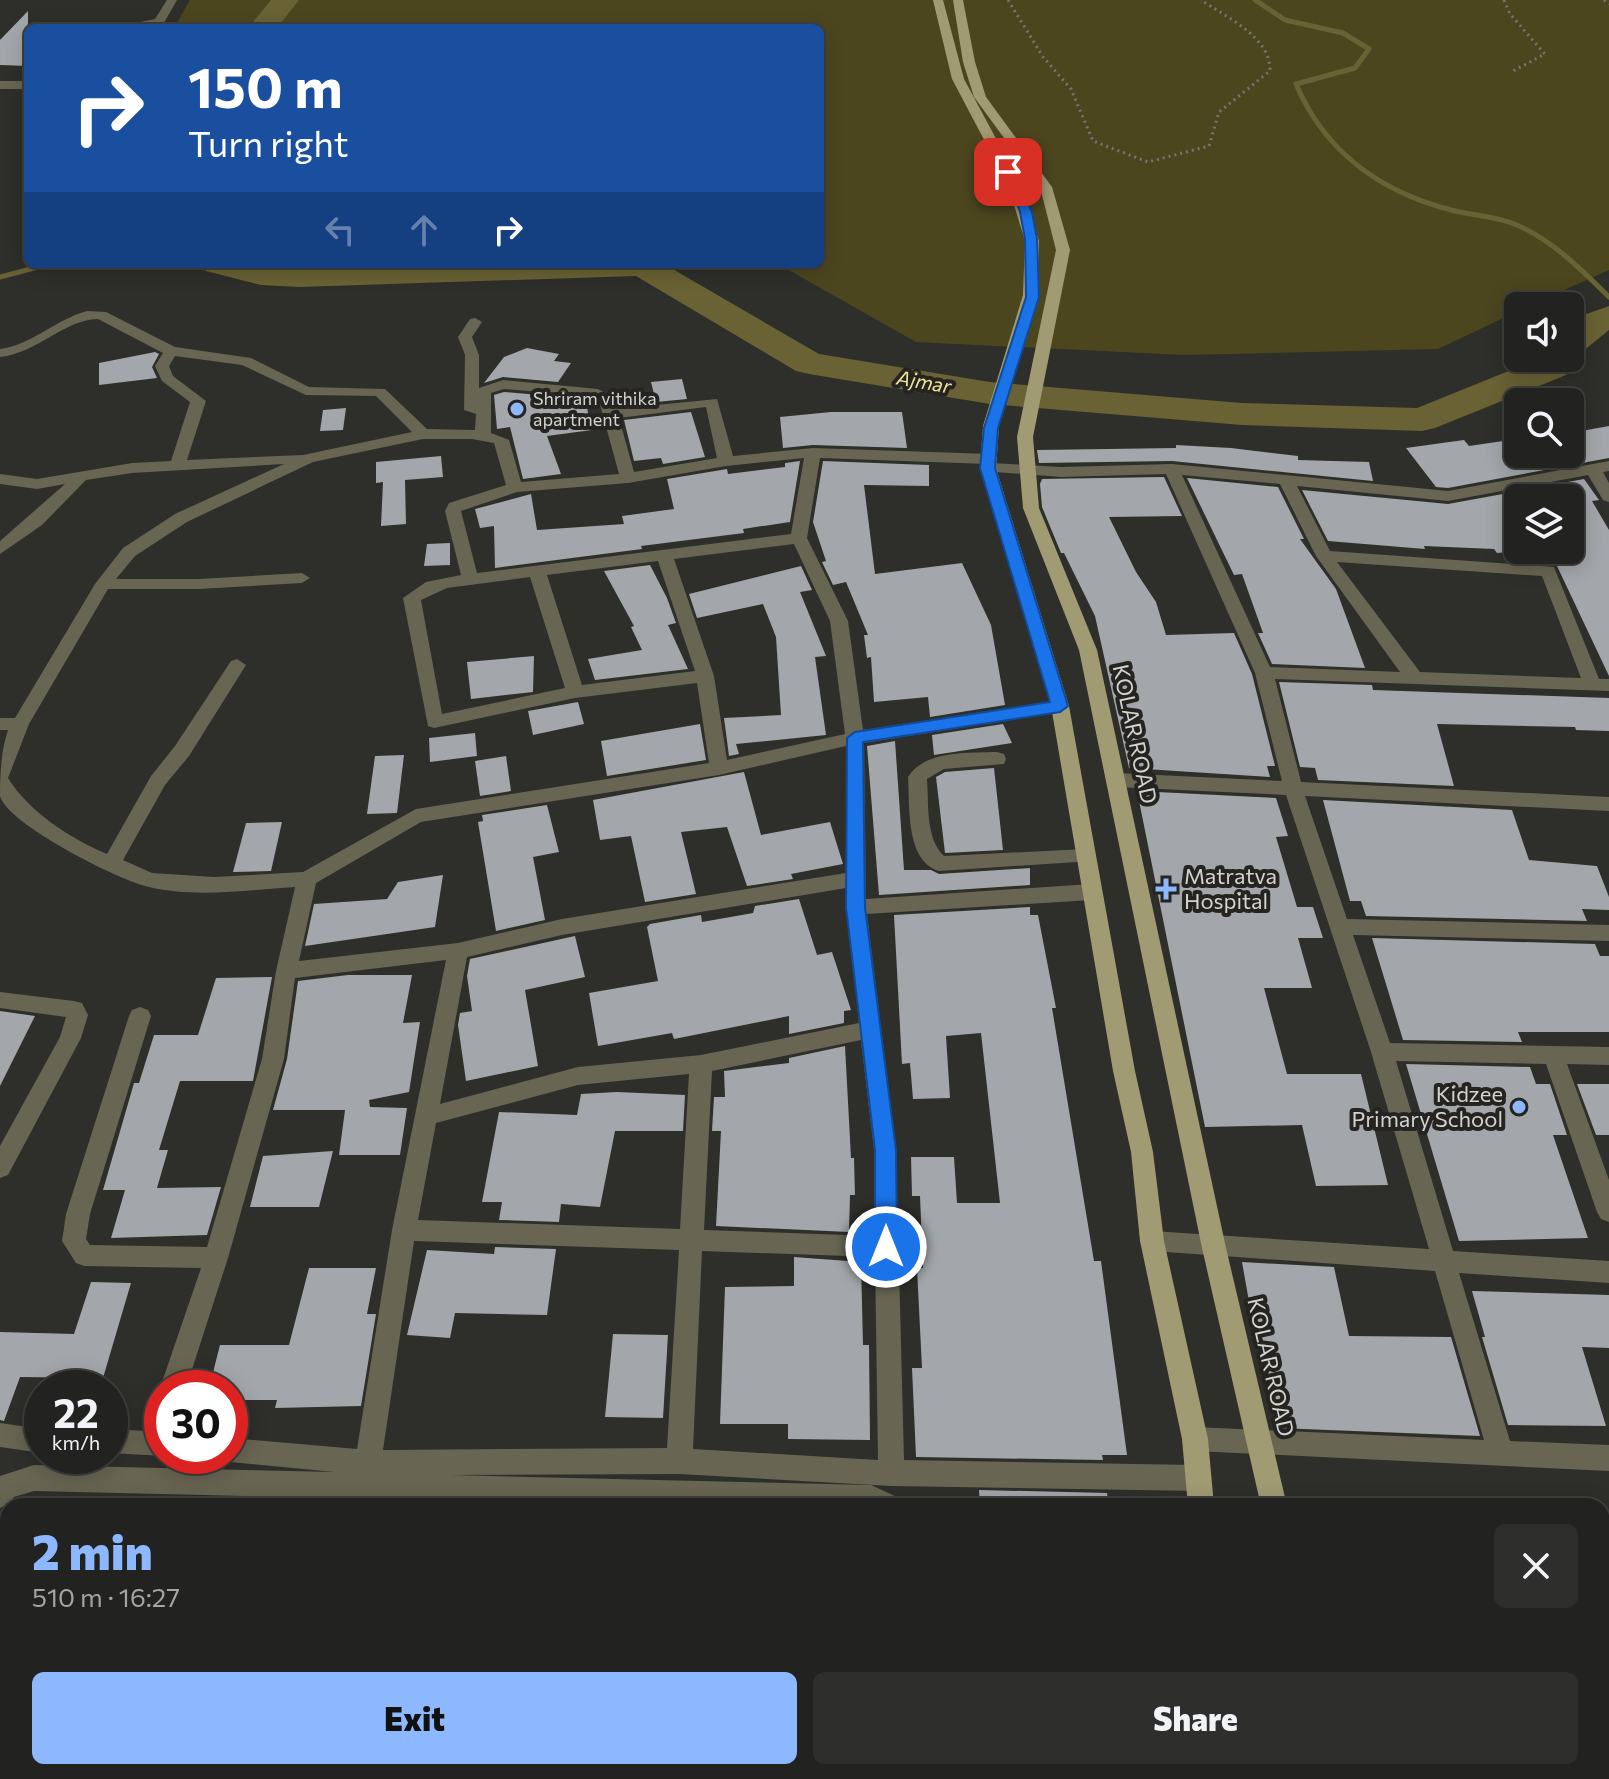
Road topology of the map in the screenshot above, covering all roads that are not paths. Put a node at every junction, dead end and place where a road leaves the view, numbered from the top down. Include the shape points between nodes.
1 (172, 0) edge
2 (938, 0) edge
3 (958, 0) edge
4 (157, 24) edge
5 (0, 85) edge
6 (24, 85) edge
7 (475, 322) dead end
8 (171, 351) junction
9 (0, 353) edge
10 (611, 414) junction
11 (423, 434) junction
12 (478, 435) junction
13 (813, 453) junction
14 (308, 458) junction
15 (726, 461) junction
16 (989, 464) junction
17 (178, 465) junction
18 (1601, 468) edge
19 (1172, 469) junction
20 (1025, 470) junction
21 (83, 475) junction
22 (628, 478) junction
23 (0, 479) edge
24 (1287, 482) junction
25 (515, 487) junction
26 (1609, 497) edge
27 (799, 538) junction
28 (0, 549) edge
29 (664, 553) junction
30 (1324, 556) junction
31 (537, 571) junction
32 (302, 578) dead end
33 (470, 579) junction
34 (103, 584) junction
35 (237, 665) dead end
36 (1264, 673) junction
37 (705, 676) junction
38 (1415, 679) junction
39 (1601, 685) edge
40 (575, 692) junction
41 (1060, 706) junction
42 (0, 724) edge
43 (20, 724) junction
44 (855, 738) junction
45 (997, 759) dead end
46 (719, 768) junction
47 (0, 778) edge
48 (1116, 780) junction
49 (1293, 788) junction
50 (1609, 804) edge
51 (1085, 856) junction
52 (111, 864) junction
53 (307, 879) junction
54 (854, 879) junction
55 (1091, 892) junction
56 (856, 907) junction
57 (1341, 927) junction
58 (1609, 933) edge
59 (458, 951) junction
60 (286, 971) junction
61 (0, 1000) edge
62 (140, 1016) dead end
63 (870, 1030) junction
64 (1382, 1052) junction
65 (1553, 1054) junction
66 (1609, 1056) edge
67 (701, 1064) junction
68 (428, 1116) junction
69 (0, 1168) edge
70 (1609, 1212) edge
71 (404, 1230) junction
72 (1152, 1241) junction
73 (694, 1242) junction
74 (886, 1247) junction
75 (1214, 1248) junction
76 (216, 1258) junction
77 (1447, 1263) junction
78 (1609, 1272) edge
79 (179, 1370) edge
80 (0, 1435) edge
81 (24, 1438) edge
82 (1195, 1439) junction
83 (1260, 1442) junction
84 (248, 1452) edge
85 (1501, 1453) junction
86 (1609, 1458) edge
87 (679, 1461) junction
88 (368, 1463) junction
89 (891, 1473) junction
90 (1196, 1478) junction
91 (0, 1495) edge
92 (458, 1498) edge
93 (871, 1498) edge
94 (1200, 1498) edge
95 (1272, 1498) edge

1 - 4 street
2 - 16 main road via 947,49 1026,212 1031,239 1033,297 991,428
3 - 20 main road, KOLAR ROAD via 980,97 1046,187 1063,250 1025,437
5 - 6 street
7 - 12 street via 465,337 472,355
8 - 9 street via 101,315 89,314 31,345
8 - 11 street via 246,361 306,391 380,392
8 - 17 street via 162,366 167,378 198,401
10 - 12 street via 598,393 503,384 484,391
10 - 15 street via 712,402
10 - 22 street
11 - 12 street
11 - 14 street
12 - 25 street via 501,440
13 - 15 street
13 - 16 street
13 - 27 street
14 - 17 street
14 - 34 street via 181,518 129,552
15 - 22 street
16 - 20 street
16 - 41 main road
17 - 21 street
18 - 24 street via 1448,496
18 - 26 street
19 - 20 street
19 - 24 street
19 - 36 street
20 - 48 main road, KOLAR ROAD via 1031,508 1088,650
21 - 23 street via 37,484
21 - 28 street
22 - 25 street
24 - 30 street
25 - 33 street via 455,506
27 - 29 street
27 - 44 street via 839,621
29 - 31 street
29 - 37 street
30 - 38 street
30 - 39 street via 1548,571
31 - 33 street
31 - 40 street
32 - 34 street
33 - 40 street via 438,584 412,598 434,722
34 - 43 street
35 - 52 street via 158,781
36 - 38 street
36 - 49 street
37 - 40 street
37 - 46 street
38 - 39 street
41 - 44 street
41 - 51 main road
42 - 43 street
43 - 47 street
44 - 46 street
44 - 54 street
45 - 51 street via 956,761 925,768 917,777 931,857 939,864
46 - 53 street via 416,816
47 - 52 street via 14,804 81,851
48 - 49 street
48 - 75 main road, KOLAR ROAD
49 - 50 street
49 - 57 street
51 - 55 main road
52 - 53 street via 150,880 214,885
53 - 60 street
54 - 56 street
54 - 59 street via 562,927
55 - 56 street
55 - 72 main road via 1142,1152
56 - 63 street
57 - 58 street
57 - 64 street
59 - 60 street
59 - 68 street
60 - 76 street via 273,1059
61 - 69 street via 74,1009 77,1015 70,1038
62 - 76 street via 74,1241 84,1255
63 - 67 street
63 - 74 street via 885,1150
64 - 65 street
64 - 77 street
65 - 66 street
65 - 70 street
67 - 68 street via 578,1076
67 - 73 street
68 - 71 street
71 - 73 street
71 - 88 street
72 - 75 street
72 - 82 main road
73 - 74 street
73 - 87 street
74 - 89 street
75 - 77 street
75 - 83 main road, KOLAR ROAD
76 - 79 street
77 - 78 street
77 - 85 street
80 - 81 street
82 - 83 street
82 - 90 main road
83 - 85 street
83 - 95 main road, KOLAR ROAD
84 - 88 street
85 - 86 street
87 - 88 street
87 - 89 street
89 - 90 street
90 - 94 main road
91 - 92 street via 5,1487 34,1478
92 - 93 street

